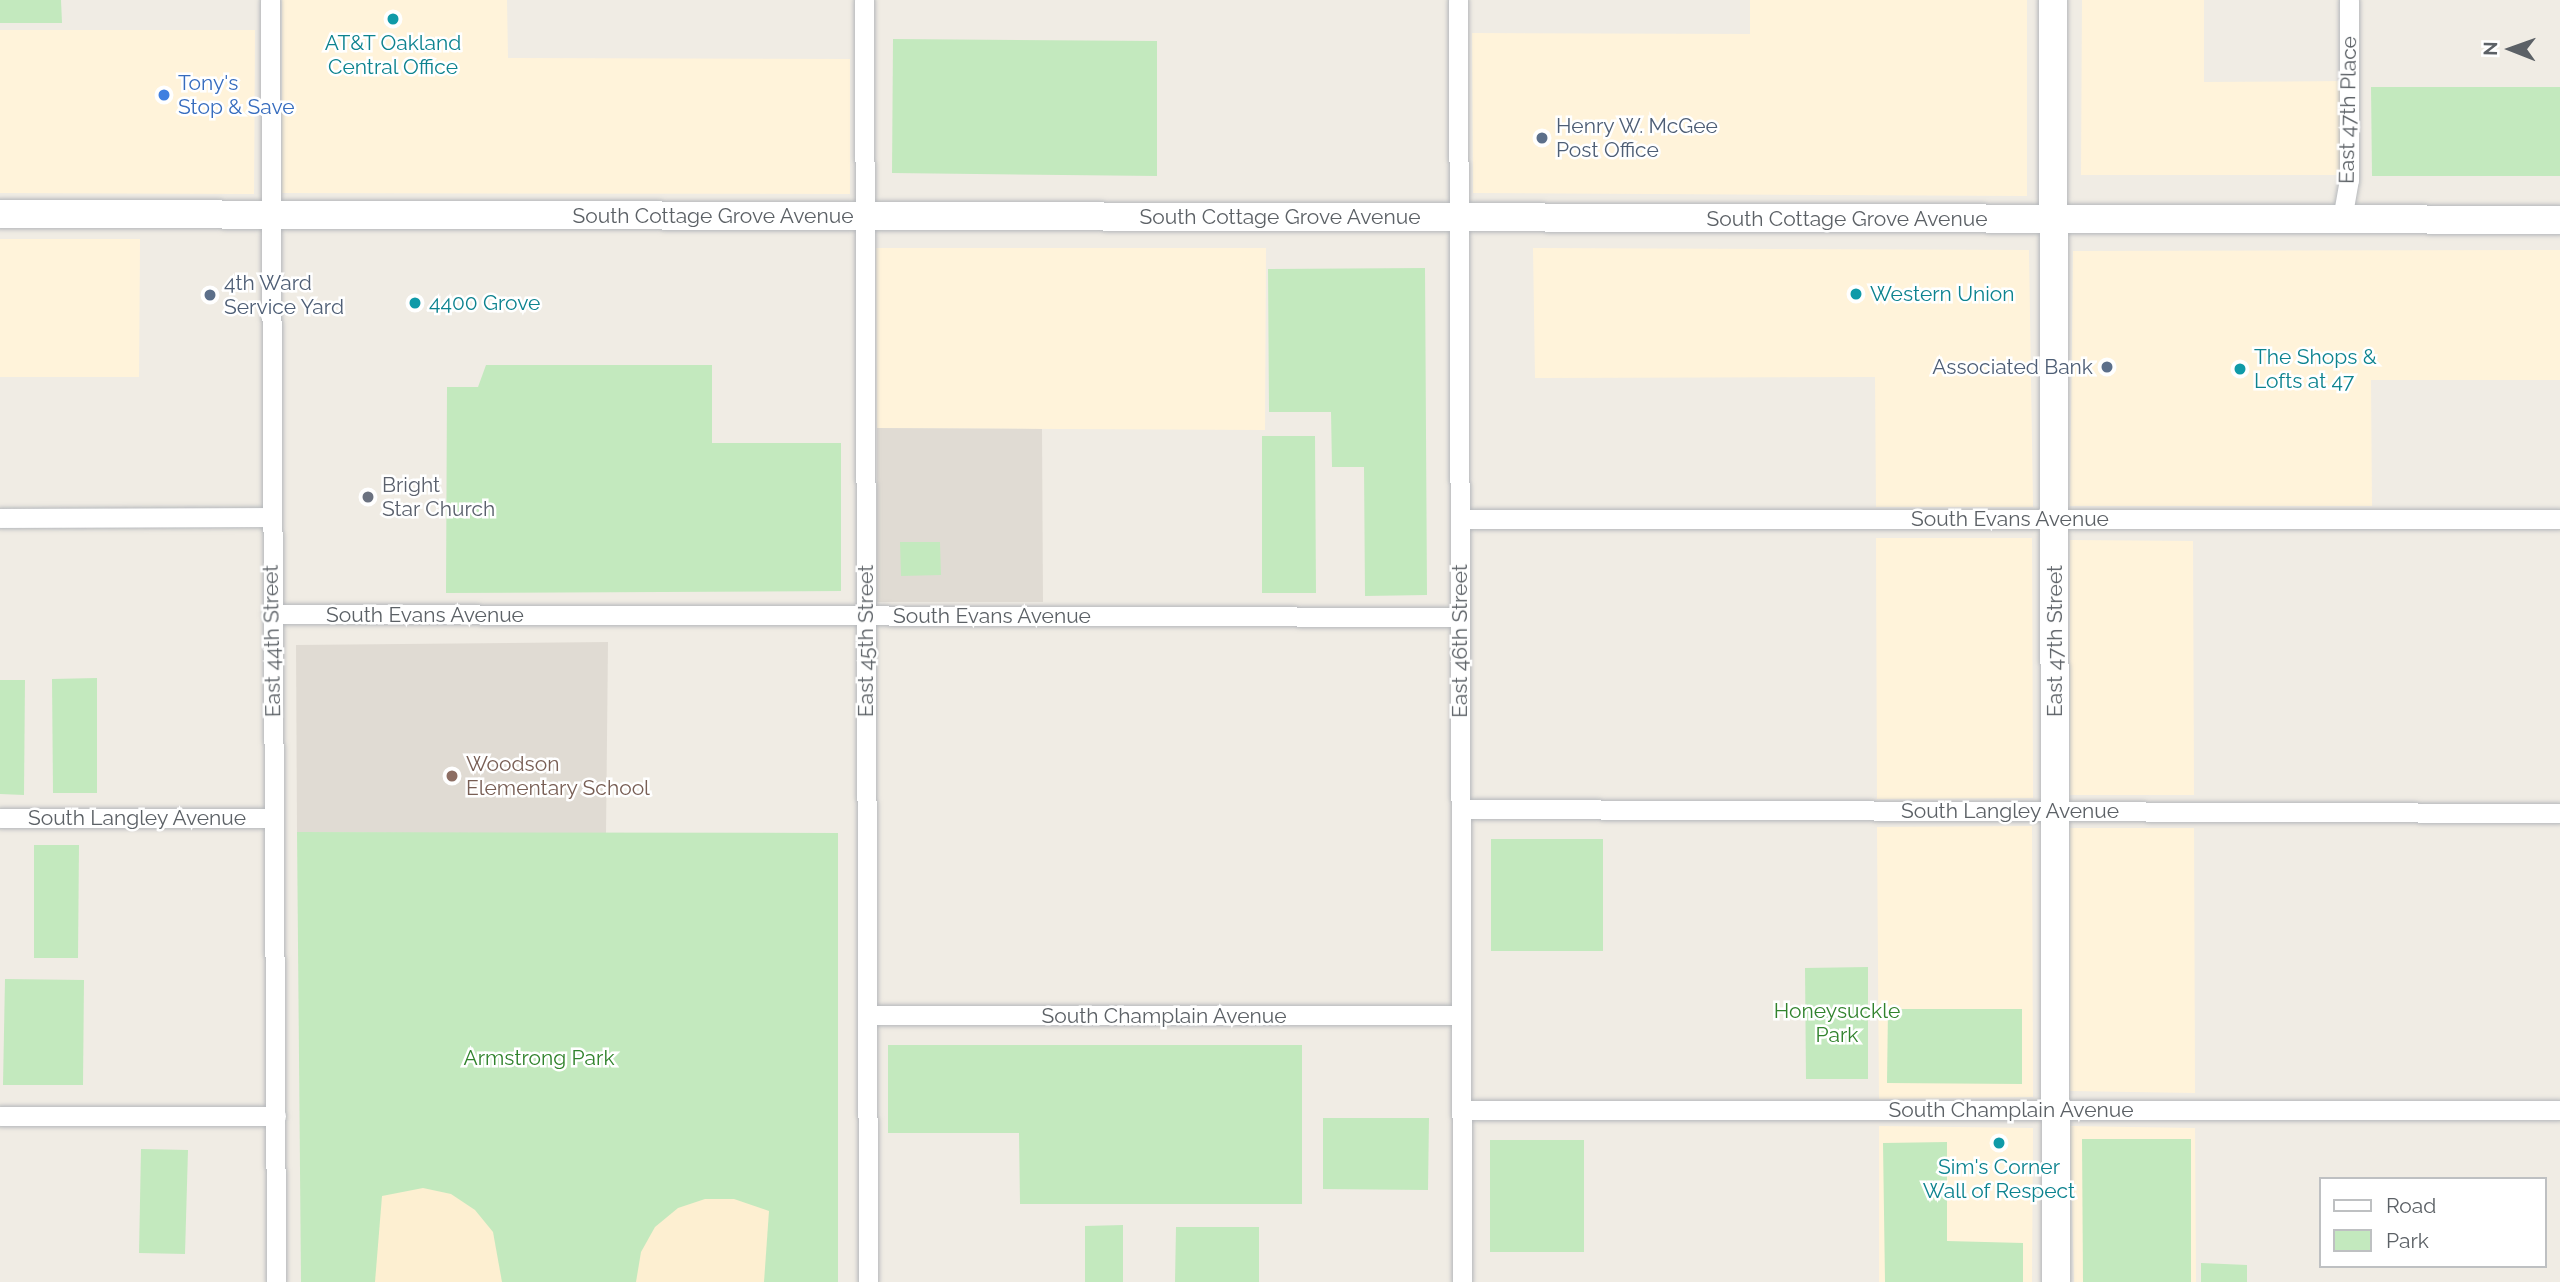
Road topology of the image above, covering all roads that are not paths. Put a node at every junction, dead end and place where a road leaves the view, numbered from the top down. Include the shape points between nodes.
1 (270, 0) edge
2 (864, 0) edge
3 (1458, 0) edge
4 (2053, 0) edge
5 (2350, 0) edge
6 (0, 214) edge
7 (269, 215) junction
8 (864, 216) junction
9 (1459, 218) junction
10 (2053, 219) junction
11 (2342, 219) junction
12 (2560, 220) edge
13 (270, 517) junction
14 (0, 518) edge
15 (1460, 519) junction
16 (2054, 519) junction
17 (2560, 519) edge
18 (272, 614) junction
19 (866, 615) junction
20 (1460, 617) junction
21 (1461, 809) junction
22 (2055, 811) junction
23 (2560, 813) edge
24 (0, 818) edge
25 (274, 818) junction
26 (867, 1015) junction
27 (1461, 1015) junction
28 (1461, 1110) junction
29 (2056, 1110) junction
30 (2560, 1110) edge
31 (0, 1116) edge
32 (276, 1116) junction
33 (276, 1282) edge
34 (868, 1282) edge
35 (1462, 1282) edge
36 (2056, 1282) edge

1 - 7 street, East 44th Street
2 - 8 street, East 45th Street
3 - 9 street, East 46th Street
4 - 10 main road, East 47th Street
5 - 11 street, East 47th Place via 2349,180
6 - 7 main road, South Cottage Grove Avenue
7 - 8 main road, South Cottage Grove Avenue
7 - 13 street, East 44th Street
8 - 9 main road, South Cottage Grove Avenue
8 - 19 street, East 45th Street
9 - 10 main road, South Cottage Grove Avenue
9 - 15 street, East 46th Street
10 - 11 main road, South Cottage Grove Avenue
10 - 16 main road, East 47th Street
11 - 12 main road, South Cottage Grove Avenue
13 - 14 street
13 - 18 street, East 44th Street
15 - 16 street, South Evans Avenue
15 - 20 street, East 46th Street
16 - 17 street, South Evans Avenue
16 - 22 main road, East 47th Street
18 - 19 street, South Evans Avenue
18 - 25 street, East 44th Street
19 - 20 street, South Evans Avenue
19 - 26 street, East 45th Street
20 - 21 street, East 46th Street
21 - 22 street, South Langley Avenue
21 - 27 street, East 46th Street
22 - 23 street, South Langley Avenue
22 - 29 main road, East 47th Street
24 - 25 street, South Langley Avenue
25 - 32 street, East 44th Street
26 - 27 street, South Champlain Avenue
26 - 34 street, East 45th Street
27 - 28 street, East 46th Street
28 - 29 street, South Champlain Avenue
28 - 35 street, East 46th Street
29 - 30 street, South Champlain Avenue
29 - 36 main road, East 47th Street
31 - 32 street
32 - 33 street, East 44th Street

